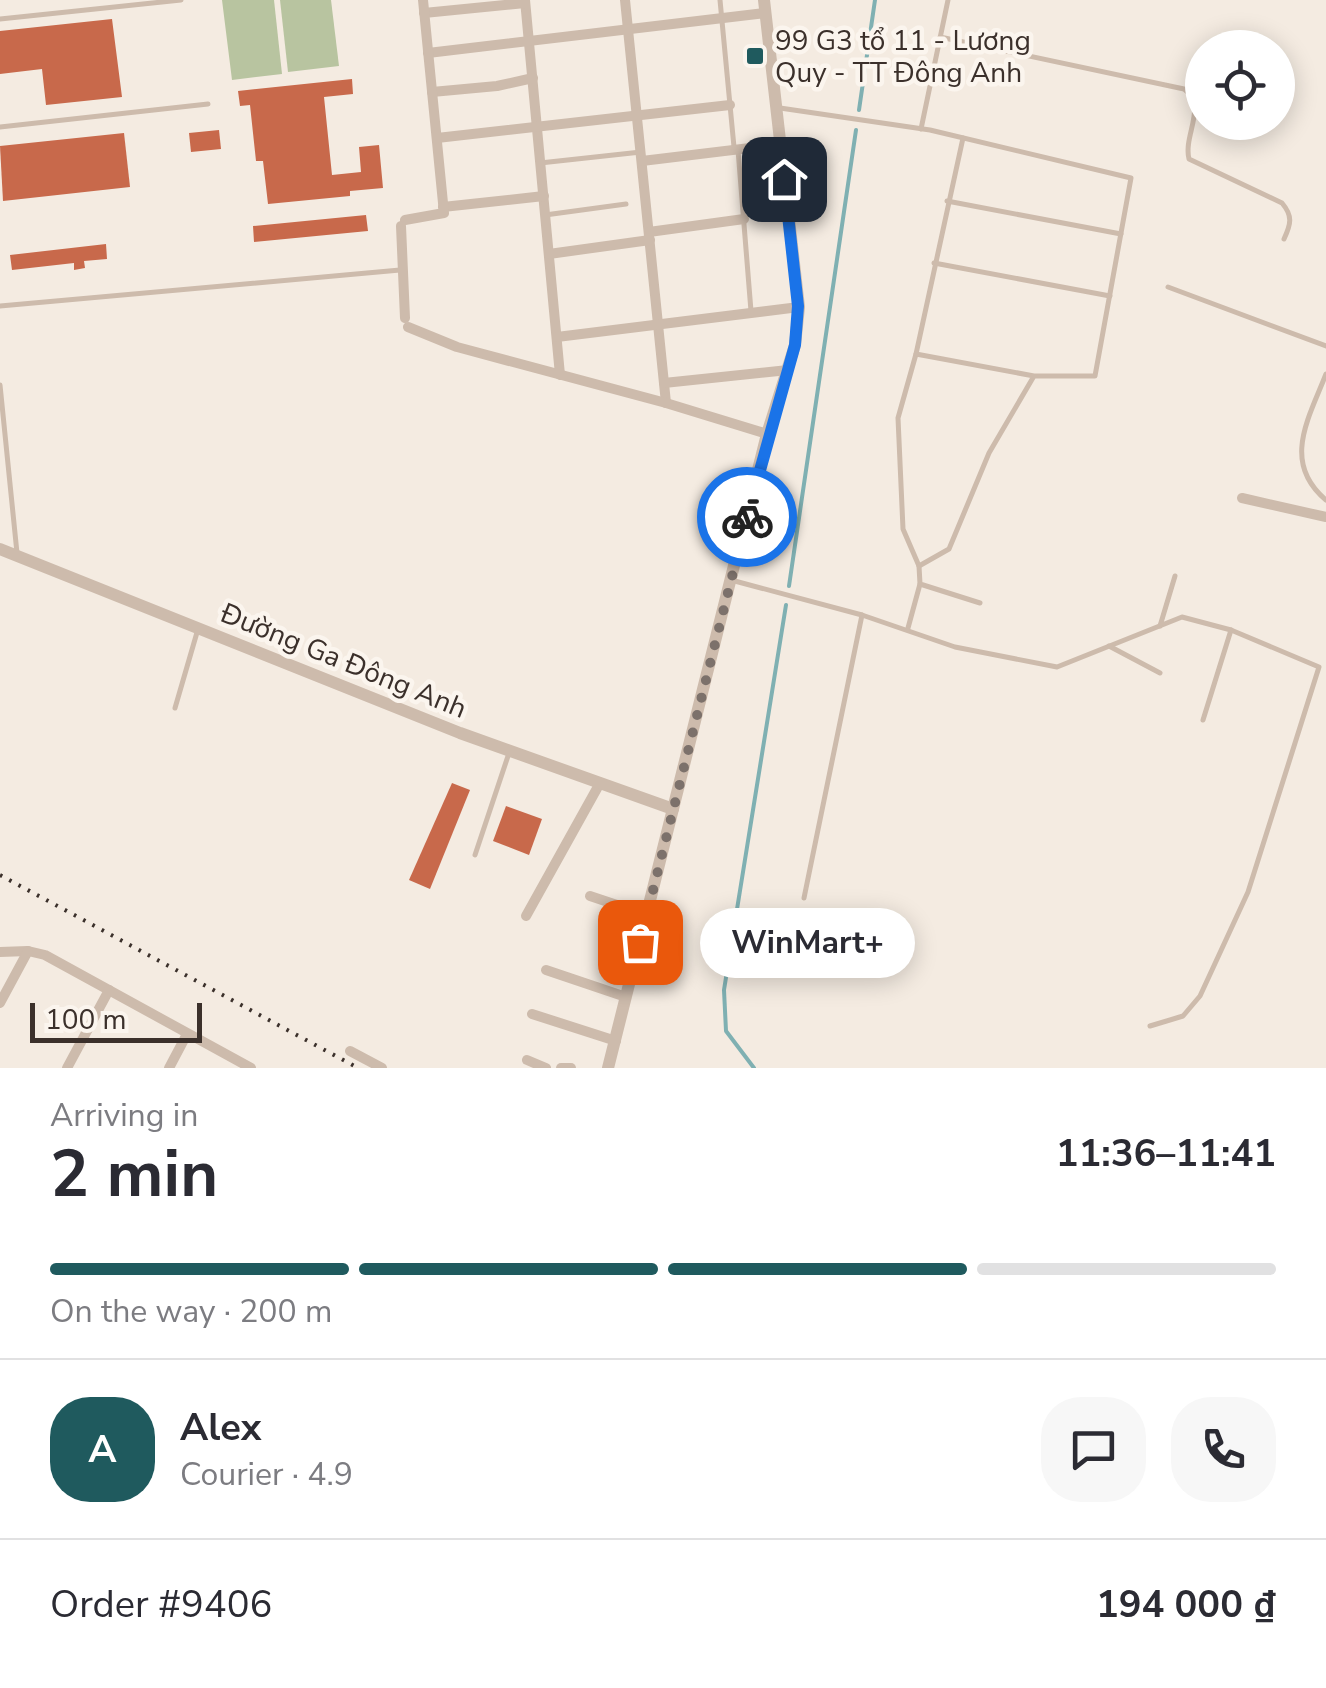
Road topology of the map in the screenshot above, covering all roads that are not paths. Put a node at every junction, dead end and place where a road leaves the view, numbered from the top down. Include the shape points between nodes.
1 (180, 0) edge
2 (625, 0) edge
3 (720, 0) edge
4 (948, 0) edge
5 (525, 1) edge
6 (424, 6) edge
7 (765, 7) edge
8 (722, 18) junction
9 (0, 19) edge
10 (628, 29) junction
11 (940, 37) junction
12 (529, 41) junction
13 (428, 52) junction
14 (533, 78) junction
15 (432, 92) junction
16 (208, 104) dead end
17 (730, 105) junction
18 (776, 108) junction
19 (637, 116) junction
20 (0, 127) edge
21 (537, 127) junction
22 (921, 129) junction
23 (436, 138) junction
24 (962, 138) junction
25 (782, 144) junction
26 (736, 150) junction
27 (641, 157) junction
28 (540, 163) junction
29 (544, 196) junction
30 (947, 200) junction
31 (626, 204) dead end
32 (443, 207) junction
33 (546, 215) junction
34 (744, 220) junction
35 (1121, 234) junction
36 (649, 236) junction
37 (1284, 240) dead end
38 (549, 254) junction
39 (934, 263) junction
40 (402, 270) junction
41 (1168, 286) dead end
42 (1110, 296) junction
43 (0, 306) edge
44 (798, 306) junction
45 (751, 312) junction
46 (658, 324) junction
47 (557, 337) junction
48 (1326, 346) edge
49 (916, 354) junction
50 (788, 370) junction
51 (560, 374) junction
52 (1326, 374) edge
53 (1034, 376) junction
54 (664, 383) junction
55 (0, 384) edge
56 (666, 402) junction
57 (768, 434) junction
58 (1242, 498) dead end
59 (1326, 500) edge
60 (1326, 517) edge
61 (0, 549) edge
62 (18, 556) junction
63 (919, 566) junction
64 (1175, 576) dead end
65 (730, 580) junction
66 (920, 584) junction
67 (980, 603) dead end
68 (862, 614) junction
69 (1160, 626) junction
70 (908, 628) junction
71 (198, 629) junction
72 (1231, 630) junction
73 (1109, 646) junction
74 (1160, 673) dead end
75 (175, 708) dead end
76 (1203, 720) dead end
77 (510, 751) junction
78 (600, 783) junction
79 (672, 809) junction
80 (475, 855) dead end
81 (590, 896) dead end
82 (804, 898) dead end
83 (646, 915) junction
84 (526, 916) dead end
85 (28, 951) junction
86 (0, 952) edge
87 (546, 970) dead end
88 (109, 990) junction
89 (626, 997) junction
90 (0, 1003) edge
91 (532, 1014) dead end
92 (1150, 1026) dead end
93 (187, 1034) junction
94 (616, 1042) junction
95 (350, 1051) dead end
96 (528, 1060) dead end
97 (611, 1067) edge
98 (68, 1068) edge
99 (170, 1068) edge
100 (251, 1068) edge
101 (382, 1068) edge
102 (546, 1068) edge
103 (561, 1068) edge
104 (571, 1068) edge

1 - 9 lane
2 - 10 street
3 - 8 lane
4 - 11 lane
5 - 6 street
5 - 12 street
6 - 13 street
7 - 8 street
7 - 18 street
8 - 10 street
8 - 17 lane
10 - 12 street
10 - 19 street
11 - 22 lane
11 - 37 lane via 1184,89 1196,105 1189,159 1282,203 1290,212
12 - 13 street
12 - 14 street
13 - 15 street
14 - 15 street
14 - 21 street
15 - 23 street
16 - 20 lane
17 - 19 street
17 - 26 lane
18 - 22 lane
18 - 25 street
19 - 21 street
19 - 27 street
21 - 23 street
21 - 28 street
22 - 24 lane
23 - 32 street
24 - 30 lane
24 - 35 lane via 1131,178
25 - 26 street
25 - 44 street
26 - 27 street
26 - 34 lane
27 - 28 lane
27 - 36 street
28 - 29 street
29 - 32 street
29 - 33 street
30 - 35 lane
30 - 39 lane
31 - 33 lane
32 - 40 street via 444,212 403,223
33 - 38 street
34 - 36 street
34 - 45 lane
35 - 42 lane
36 - 38 street
36 - 46 street
38 - 47 street
39 - 42 lane
39 - 49 lane
40 - 43 lane
40 - 51 street via 406,322 457,347
41 - 48 lane
42 - 53 lane via 1095,376
44 - 45 street
44 - 50 street
45 - 46 street
46 - 47 street
46 - 54 street
47 - 51 street
49 - 53 lane
49 - 63 lane via 898,418 904,529
50 - 54 street
50 - 57 street
51 - 56 street
52 - 59 lane via 1306,417 1300,464
53 - 63 lane via 989,452 949,549
54 - 56 street
55 - 62 lane
56 - 57 street
57 - 65 street
58 - 60 street
61 - 62 street, Đường Ga Đông Anh
62 - 71 street, Đường Ga Đông Anh
63 - 66 lane
64 - 69 lane
65 - 68 lane
65 - 79 street
66 - 67 lane
66 - 70 lane
68 - 70 lane
68 - 82 lane
69 - 72 lane via 1182,617
69 - 73 lane
70 - 73 lane via 955,647 1058,667
71 - 75 lane
71 - 77 street, Đường Ga Đông Anh
72 - 76 lane
72 - 92 lane via 1315,664 1320,672 1248,892 1200,996 1183,1016
73 - 74 lane
77 - 78 street, Đường Ga Đông Anh
77 - 80 lane
78 - 79 street, Đường Ga Đông Anh
78 - 84 street
79 - 83 street
81 - 83 street
83 - 89 street
85 - 86 street
85 - 88 street
85 - 90 street
87 - 89 street
88 - 93 street
88 - 98 street
89 - 94 street
91 - 94 street
93 - 99 street
93 - 100 street
94 - 97 street
95 - 101 street
96 - 102 street
103 - 104 street

